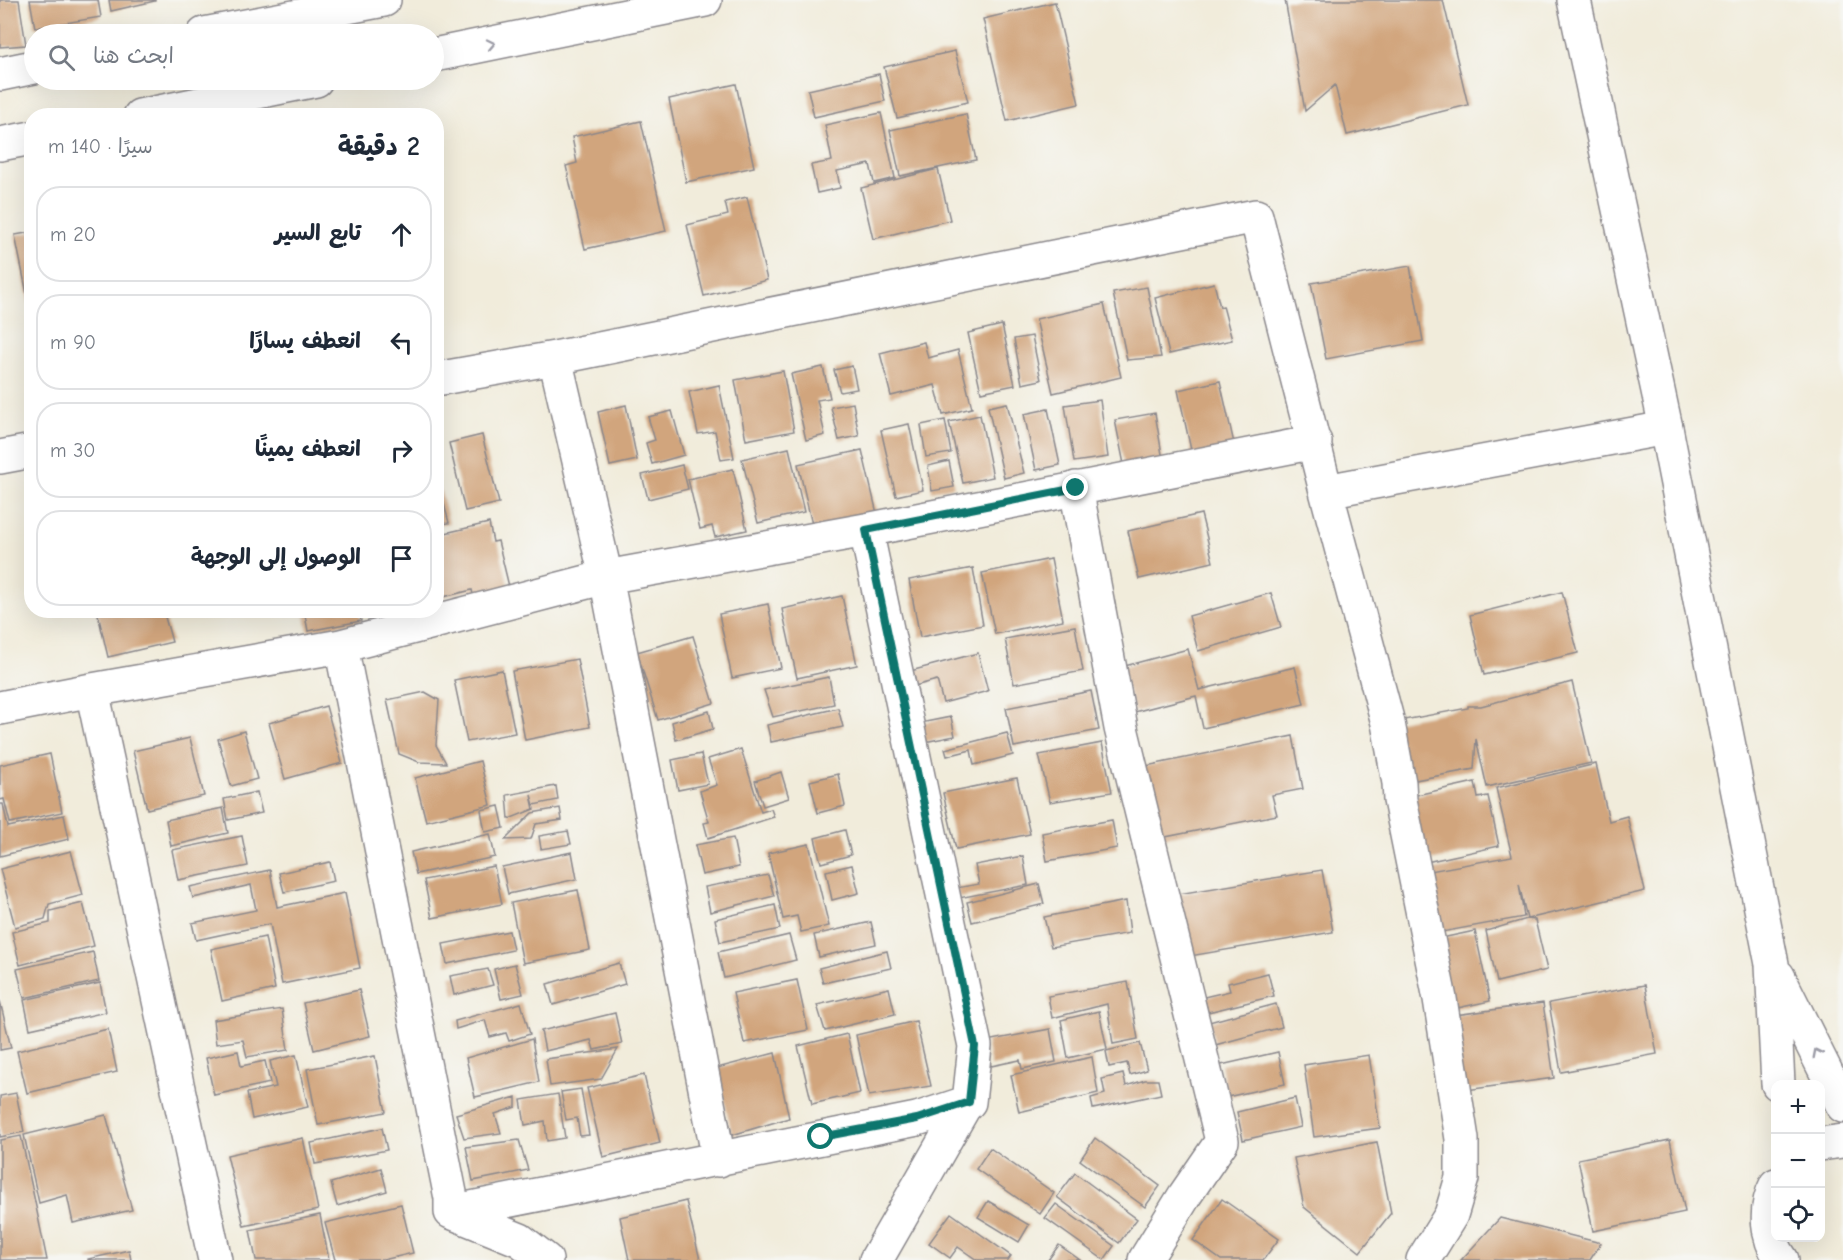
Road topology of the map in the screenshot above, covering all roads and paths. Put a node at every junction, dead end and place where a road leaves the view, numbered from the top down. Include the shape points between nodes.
1 (384, 0) edge
2 (705, 0) edge
3 (1574, 0) edge
4 (257, 24) edge
5 (444, 54) edge
6 (24, 69) edge
7 (0, 74) edge
8 (267, 90) edge
9 (179, 108) edge
10 (24, 140) edge
11 (0, 144) edge
12 (555, 358) junction
13 (444, 378) edge
14 (1666, 428) junction
15 (1315, 442) junction
16 (24, 452) edge
17 (0, 457) edge
18 (1076, 488) junction
19 (1326, 491) junction
20 (866, 530) junction
21 (606, 577) junction
22 (341, 646) junction
23 (92, 690) junction
24 (0, 708) edge
25 (1772, 964) junction
26 (1778, 1080) edge
27 (969, 1102) junction
28 (1843, 1106) edge
29 (1843, 1141) edge
30 (1825, 1143) edge
31 (719, 1160) junction
32 (1774, 1188) edge
33 (451, 1212) junction
34 (1779, 1258) edge
35 (215, 1260) edge
36 (546, 1260) edge
37 (876, 1260) edge
38 (1144, 1260) edge
39 (1423, 1260) edge

1 - 4 street
5 -> 2 street
3 - 14 street
6 - 7 street
8 - 9 street
10 - 11 street
12 - 13 street
12 - 15 street via 1256,216
12 - 21 street
14 - 19 street
14 - 25 street
15 - 18 street
15 - 19 street
16 - 17 street
18 - 20 street
18 - 38 street via 1121,728 1222,1142
19 - 39 street via 1388,723 1462,1139 1462,1178 1450,1215
20 - 21 street
20 - 27 street via 975,1046
21 - 22 street
21 - 31 street
22 - 23 street
22 - 33 street
23 - 24 street
23 - 35 street
25 - 26 street
28 -> 25 street
27 - 31 street via 917,1119
27 - 37 street
29 - 30 street
31 - 33 street
32 - 34 street via 1768,1213 1770,1235
33 - 36 street via 520,1240

